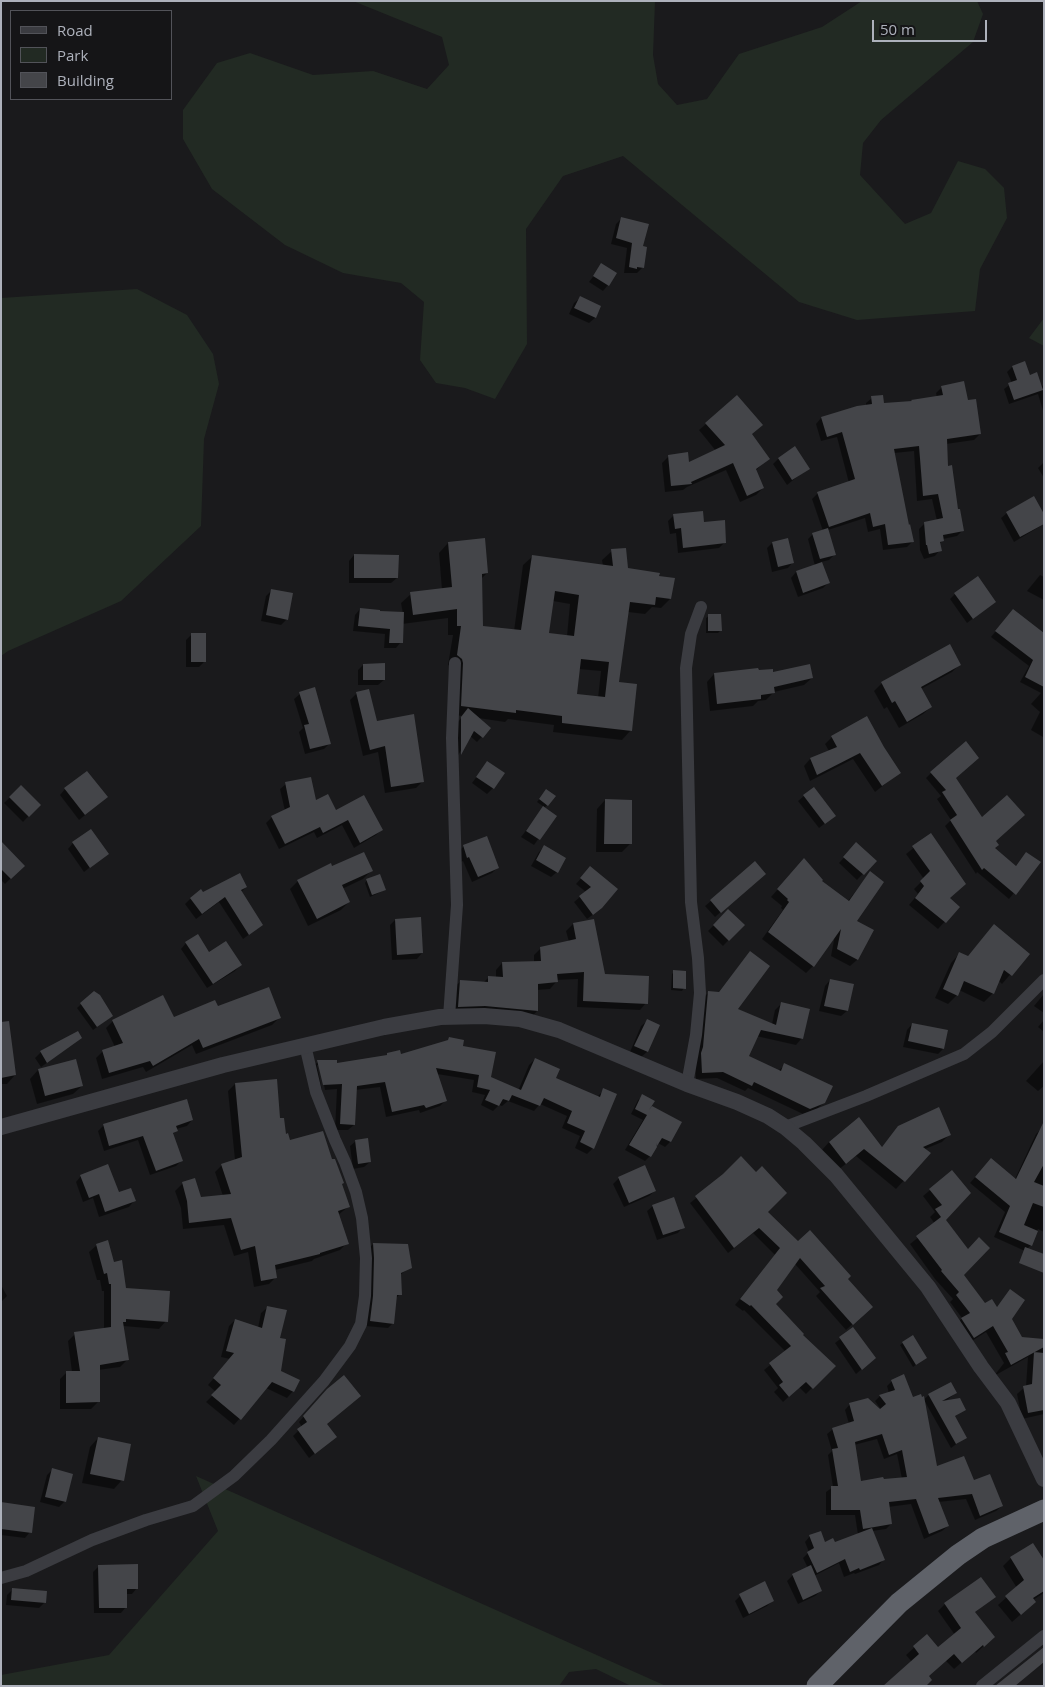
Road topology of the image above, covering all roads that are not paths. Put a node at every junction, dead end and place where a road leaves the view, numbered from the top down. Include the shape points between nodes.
1 (701, 607) dead end
2 (455, 663) dead end
3 (1044, 980) edge
4 (449, 1017) junction
5 (305, 1045) junction
6 (687, 1084) junction
7 (1, 1127) edge
8 (785, 1127) junction
9 (1044, 1479) edge
10 (1044, 1510) edge
11 (1, 1578) edge
12 (1044, 1636) edge
13 (818, 1686) edge
14 (982, 1686) edge

1 - 6 street via 690,634 686,668 691,902 700,994
2 - 4 street via 452,738 457,905
3 - 8 street via 992,1032 964,1054
4 - 5 street via 384,1027
4 - 6 street via 520,1019 560,1030
5 - 7 street
5 - 11 street via 316,1092 356,1192 362,1218 365,1296 361,1324 350,1346 324,1381 271,1440 234,1476 193,1506 92,1540
6 - 8 street via 737,1102
8 - 9 street via 836,1174 928,1287 980,1367 1008,1403
10 - 13 highway via 983,1538 958,1555 900,1603
12 - 14 street

